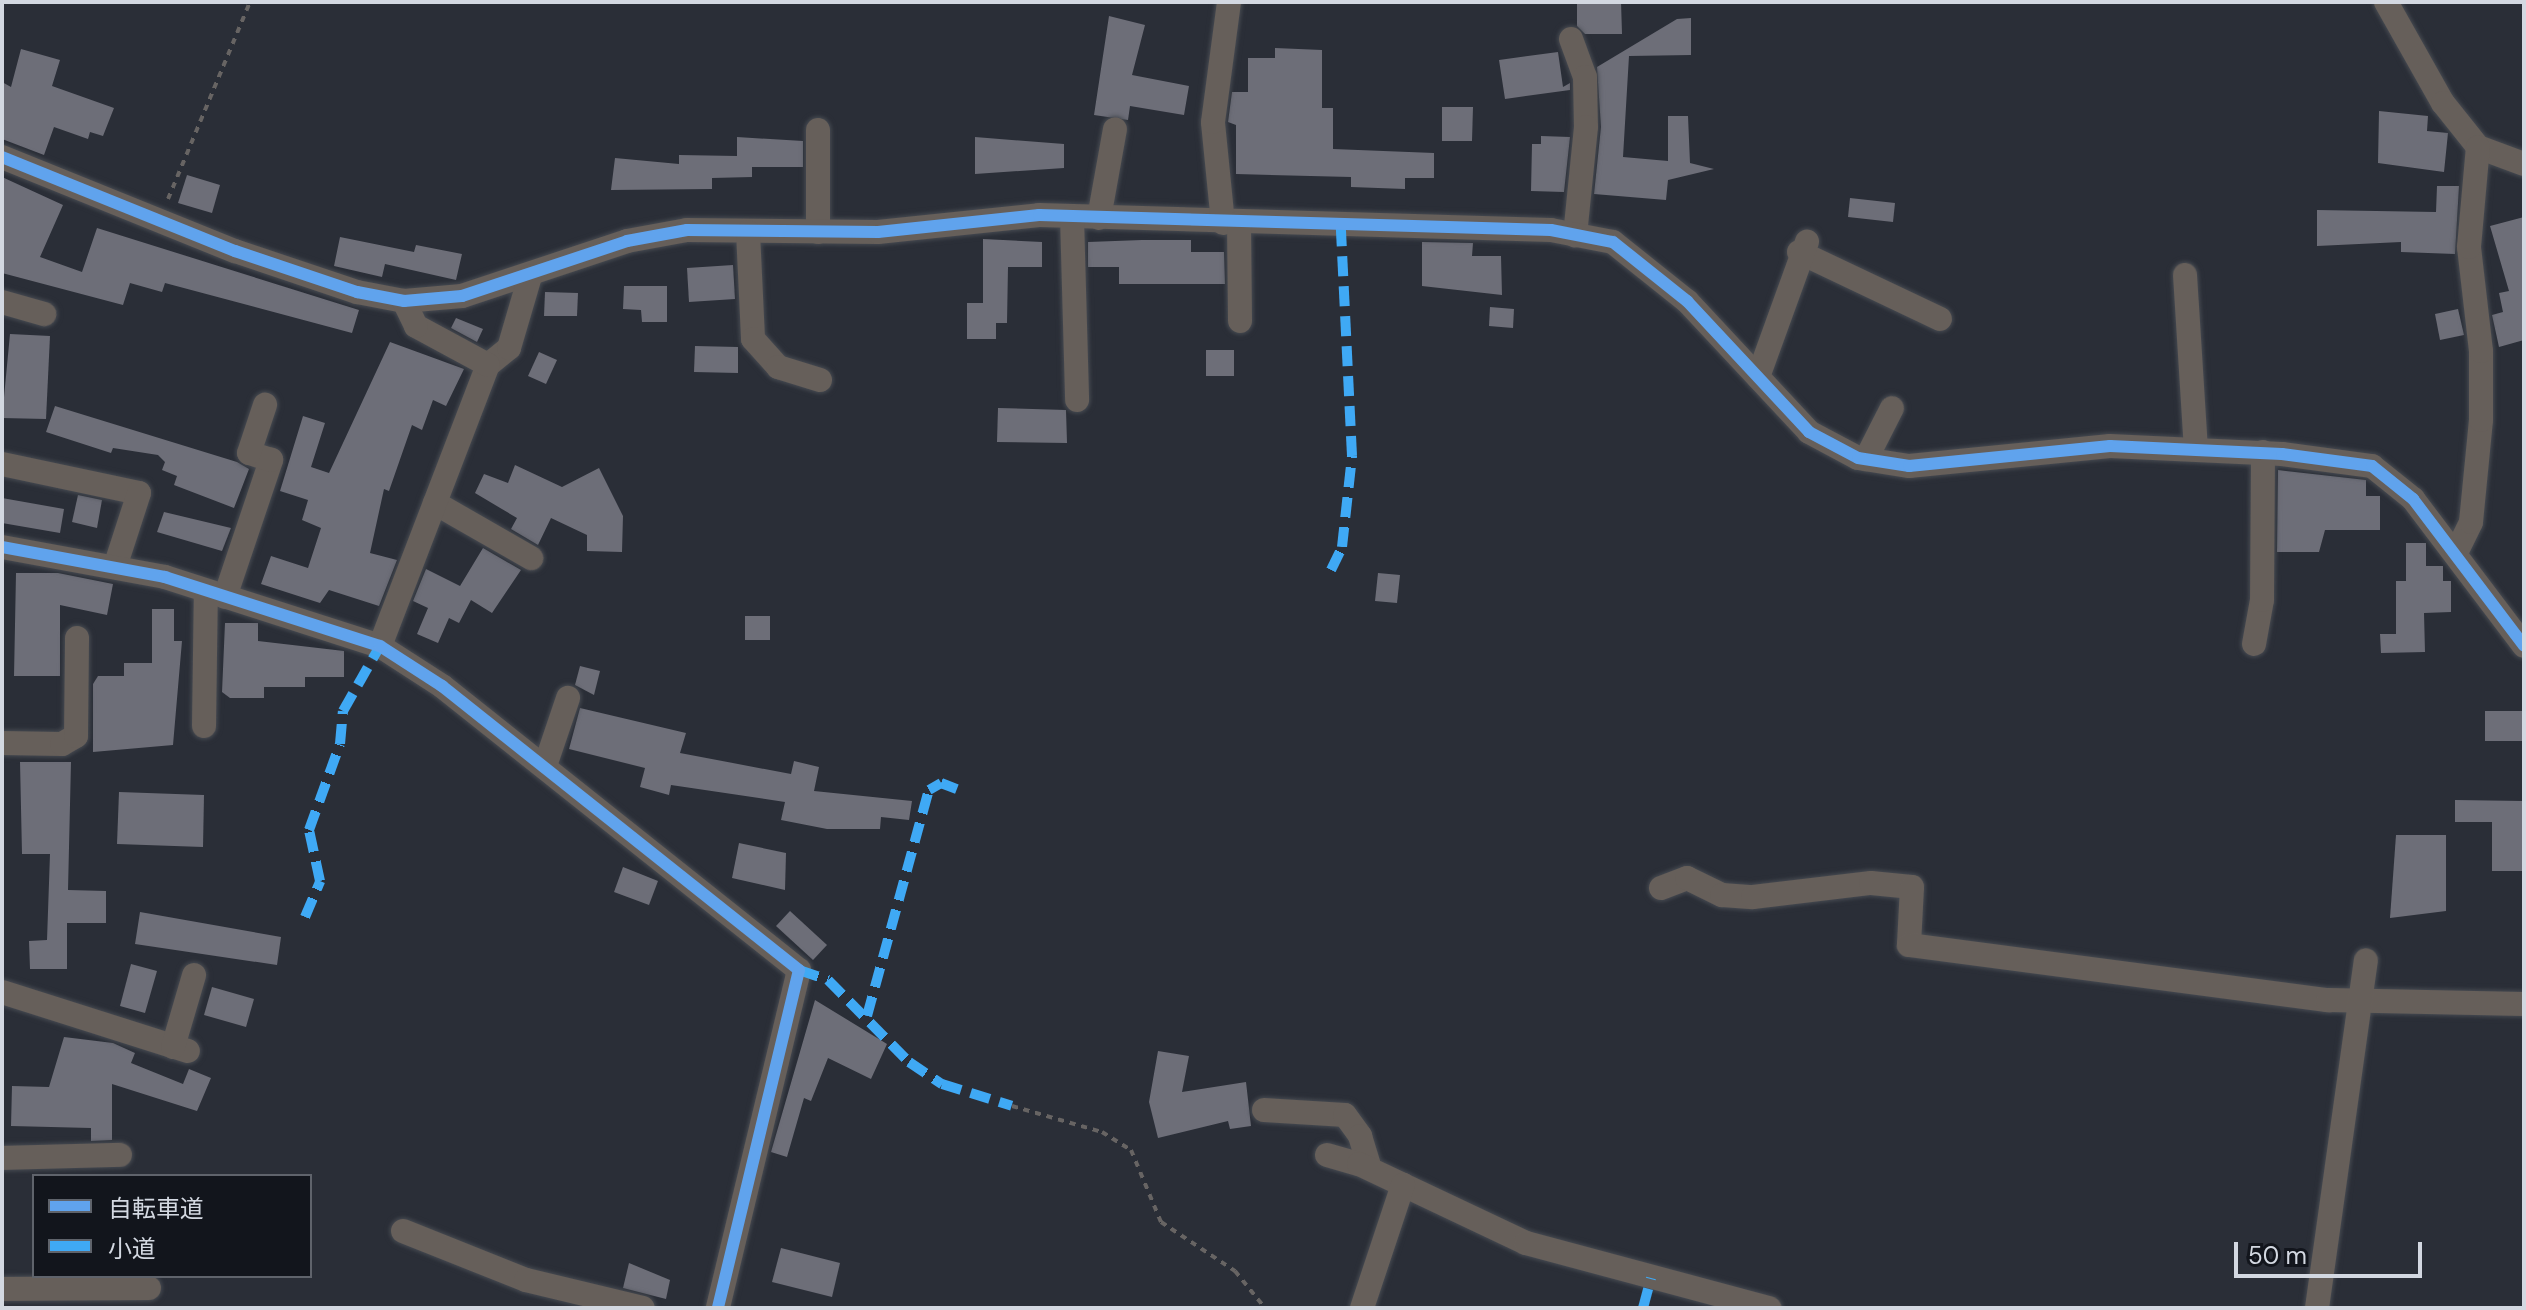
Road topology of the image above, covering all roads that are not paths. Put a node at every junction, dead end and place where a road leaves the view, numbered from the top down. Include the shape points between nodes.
1 (1229, 2) edge
2 (2386, 2) edge
3 (1571, 39) dead end
4 (1115, 129) dead end
5 (818, 130) dead end
6 (2478, 147) junction
7 (2, 157) edge
8 (2524, 164) edge
9 (1072, 217) junction
10 (1099, 218) junction
11 (1231, 223) junction
12 (748, 232) junction
13 (818, 232) junction
14 (1575, 235) junction
15 (2185, 275) dead end
16 (530, 276) junction
17 (404, 301) junction
18 (2, 302) edge
19 (44, 314) dead end
20 (1940, 319) dead end
21 (1240, 321) dead end
22 (488, 365) junction
23 (1758, 377) junction
24 (820, 380) dead end
25 (1077, 400) dead end
26 (265, 405) dead end
27 (1892, 408) dead end
28 (2196, 449) junction
29 (2263, 452) junction
30 (1866, 459) junction
31 (2, 464) edge
32 (435, 503) junction
33 (2, 547) edge
34 (2456, 553) junction
35 (531, 558) dead end
36 (115, 567) junction
37 (216, 594) junction
38 (77, 638) dead end
39 (2254, 644) dead end
40 (380, 646) junction
41 (2524, 646) edge
42 (568, 698) dead end
43 (204, 726) dead end
44 (2, 743) edge
45 (545, 766) junction
46 (1661, 888) dead end
47 (2366, 960) dead end
48 (194, 975) dead end
49 (2, 992) edge
50 (2358, 1003) junction
51 (2524, 1004) edge
52 (1264, 1110) dead end
53 (120, 1155) dead end
54 (1327, 1155) dead end
55 (2, 1158) edge
56 (1370, 1169) junction
57 (1403, 1185) junction
58 (403, 1231) dead end
59 (149, 1288) dead end
60 (2, 1289) edge
61 (643, 1308) edge
62 (718, 1308) edge
63 (1362, 1308) edge
64 (1769, 1308) edge
65 (2317, 1308) edge

1 - 11 street via 1213,122
2 - 6 street via 2443,103
3 - 14 street via 1585,77 1586,115
4 - 10 street
5 - 13 street
6 - 8 street
6 - 34 street via 2469,247 2481,351 2481,420 2471,522
7 - 17 street via 158,223 357,292
9 - 10 street
9 - 13 street
9 - 25 street
10 - 11 street
11 - 14 street
11 - 21 street
12 - 13 street
12 - 16 street via 687,230 627,241
12 - 24 street via 753,339 778,367
14 - 23 street via 1613,242 1687,301
15 - 28 street
16 - 17 street via 462,296
16 - 22 street via 509,348
17 - 22 street via 416,326
18 - 19 street
20 - 23 street via 1803,247
22 - 32 street
23 - 30 street via 1809,432
26 - 37 street via 249,453 271,460
27 - 30 street
28 - 29 street
28 - 30 street via 2110,446 1909,466
29 - 34 street via 2372,466 2401,486
29 - 39 street via 2262,600
31 - 36 street via 139,493
32 - 35 street
32 - 40 street
33 - 36 street
34 - 41 street
36 - 37 street
37 - 40 street
37 - 43 street
38 - 44 street via 76,736 62,744
40 - 45 street
42 - 45 street
45 - 62 street via 799,970
46 - 50 street via 1687,878 1722,895 1753,897 1871,883 1912,887 1909,945
47 - 50 street
48 - 49 street via 180,1049
50 - 51 street
50 - 65 street
52 - 56 street via 1345,1115 1360,1136
53 - 55 street
54 - 56 street
56 - 57 street
57 - 63 street
57 - 64 street via 1526,1243
58 - 61 street via 526,1280
59 - 60 street

